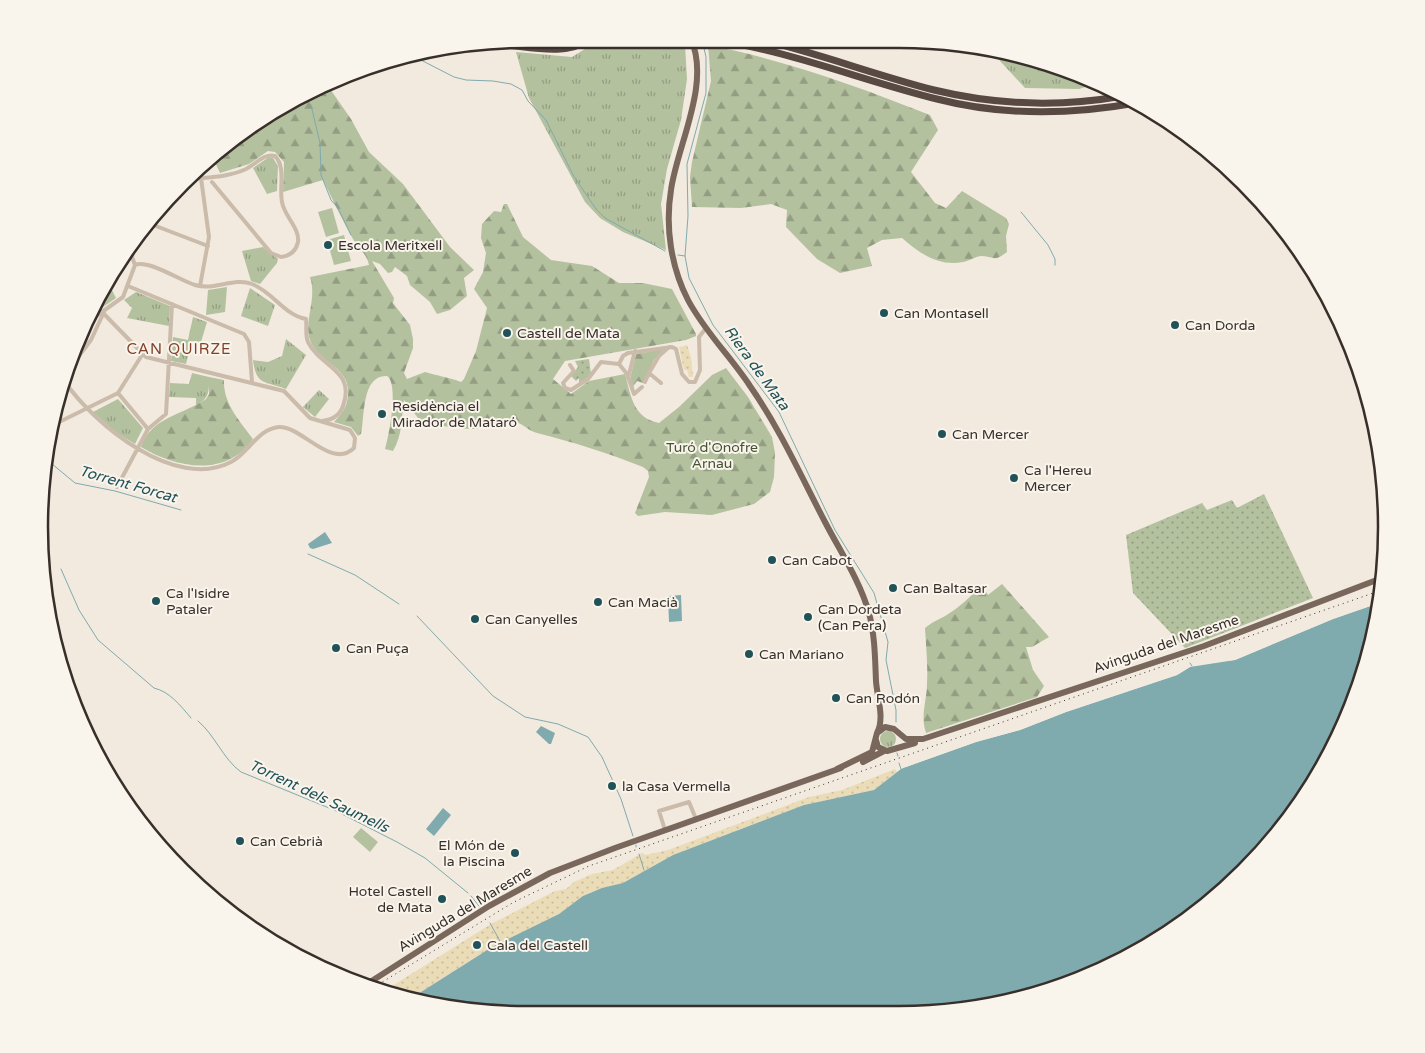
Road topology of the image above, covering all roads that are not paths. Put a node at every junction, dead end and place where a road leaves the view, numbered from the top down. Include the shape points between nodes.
1 (549, 48) edge
2 (569, 48) edge
3 (693, 48) edge
4 (750, 48) edge
5 (795, 48) edge
6 (1111, 98) edge
7 (1124, 105) edge
8 (201, 178) junction
9 (198, 179) edge
10 (213, 180) junction
11 (203, 185) junction
12 (154, 225) edge
13 (208, 246) junction
14 (133, 252) edge
15 (132, 257) joint
16 (135, 265) junction
17 (128, 286) junction
18 (200, 286) junction
19 (172, 304) junction
20 (104, 313) junction
21 (96, 318) edge
22 (706, 328) junction
23 (669, 347) junction
24 (635, 351) junction
25 (79, 355) edge
26 (142, 355) junction
27 (170, 363) junction
28 (619, 364) junction
29 (570, 365) dead end
30 (649, 373) junction
31 (628, 378) junction
32 (252, 382) junction
33 (645, 382) dead end
34 (661, 383) dead end
35 (69, 387) edge
36 (642, 387) dead end
37 (118, 393) junction
38 (86, 409) junction
39 (320, 421) junction
40 (59, 423) edge
41 (148, 429) junction
42 (137, 448) junction
43 (117, 487) dead end
44 (1374, 581) edge
45 (880, 709) junction
46 (892, 728) junction
47 (956, 728) junction
48 (898, 732) junction
49 (878, 733) junction
50 (876, 740) junction
51 (896, 748) junction
52 (884, 751) junction
53 (837, 769) junction
54 (696, 819) junction
55 (665, 830) junction
56 (373, 980) edge

1 - 2 highway
3 - 22 main road via 695,91 671,190 669,226 679,278
4 - 7 highway via 976,107 1038,112
5 - 6 highway via 934,90 979,98 1041,104
8 - 9 street
8 - 10 street
8 - 11 street
10 - 10 street via 245,169 269,155 277,158 283,207 298,236 292,252 282,257 271,253
10 - 11 street
11 - 13 street
12 - 13 street
13 - 18 street
14 - 15 street
15 - 16 street
16 - 17 street
16 - 18 street via 145,264
17 - 19 street
17 - 20 street via 123,297
18 - 39 street via 248,283 265,291 291,313 306,319 311,347 323,362 341,374 346,385 340,412 333,418
19 - 27 street
19 - 32 street via 246,336 250,344
20 - 21 street
20 - 25 street
20 - 26 street
22 - 23 street via 699,337 700,370 694,382 689,382 682,374 676,349
22 - 45 main road via 742,373 787,446 866,604 874,638
23 - 24 street
23 - 30 street
24 - 28 street via 625,354
24 - 31 street
26 - 27 street
26 - 37 street
27 - 32 street
27 - 41 street via 166,414
28 - 29 street via 604,361 588,379 571,390 563,383 574,371
28 - 31 street
30 - 33 street
30 - 34 street
31 - 36 street via 634,394
32 - 39 street via 284,391 307,415
35 - 38 street
37 - 38 street
37 - 41 street
38 - 40 street
38 - 42 street via 109,430
39 - 42 street via 350,430 356,441 354,448 343,454 322,449 296,431 279,427 262,434 239,458 211,469 180,466
41 - 42 street
42 - 43 street
44 - 47 main road, Avinguda del Maresme via 1197,648
45 - 46 main road
45 - 49 main road
46 - 48 main road
46 - 49 main road via 882,728
47 - 48 main road, Avinguda del Maresme via 916,740 906,739
47 - 51 main road, Avinguda del Maresme via 925,742
48 - 51 main road
49 - 50 main road
50 - 52 main road
50 - 53 main road, Avinguda del Maresme via 868,755
51 - 52 main road
52 - 53 main road, Avinguda del Maresme
53 - 54 main road, Avinguda del Maresme
54 - 55 main road, Avinguda del Maresme
54 - 55 street via 689,802 659,811
55 - 56 main road, Avinguda del Maresme via 567,866 518,889

